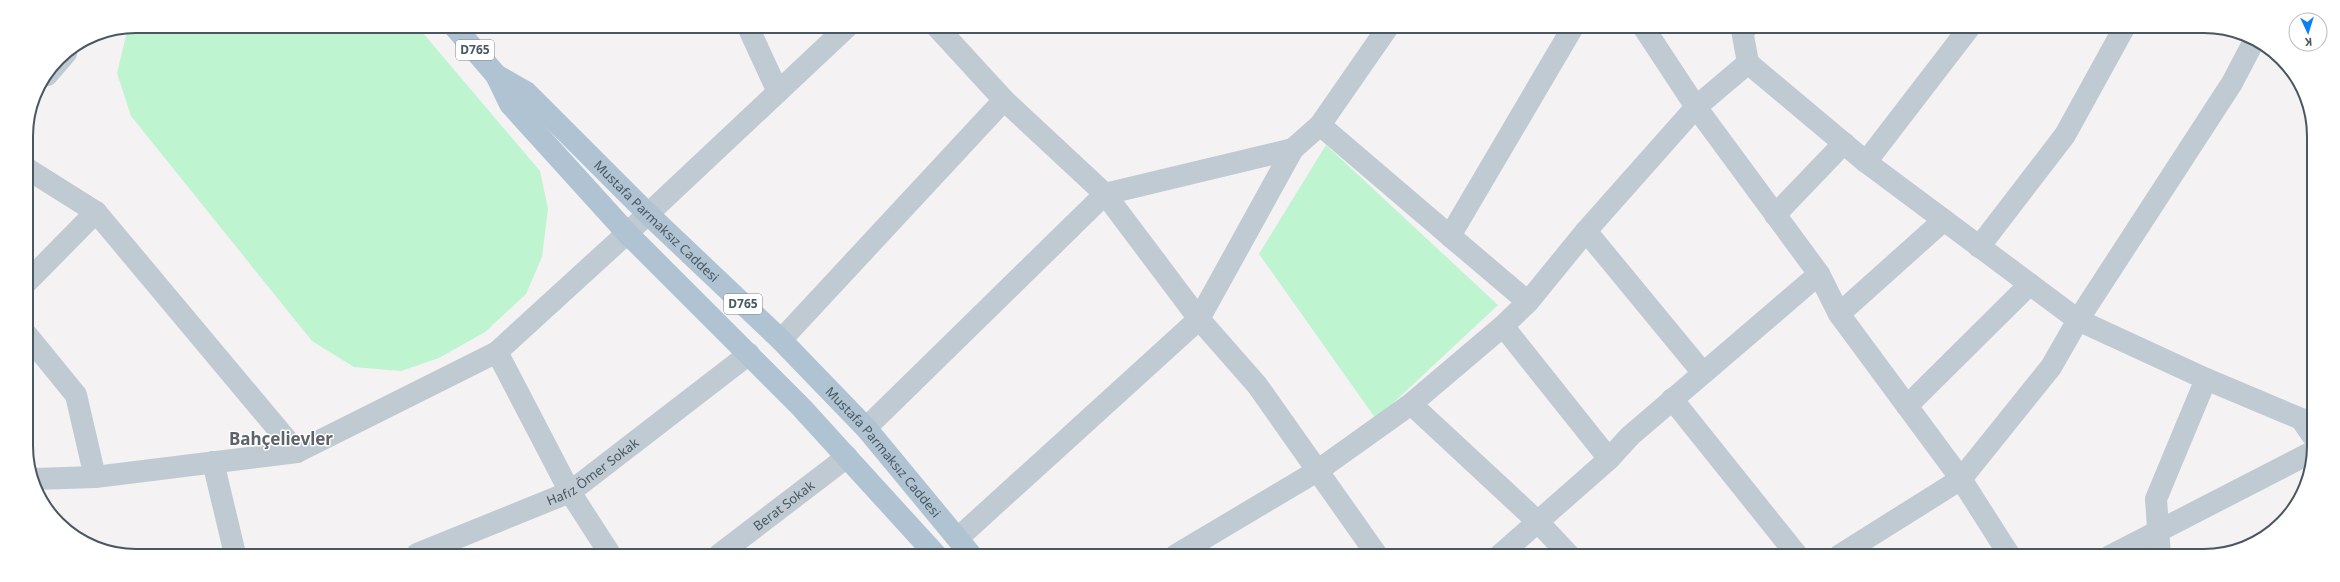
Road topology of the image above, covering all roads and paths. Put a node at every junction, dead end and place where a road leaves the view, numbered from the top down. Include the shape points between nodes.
1 (460, 33) edge
2 (751, 33) edge
3 (840, 33) edge
4 (943, 33) edge
5 (1384, 33) edge
6 (1570, 33) edge
7 (1647, 33) edge
8 (1744, 33) edge
9 (1966, 33) edge
10 (2121, 33) edge
11 (2252, 45) edge
12 (1748, 63) junction
13 (496, 75) junction
14 (778, 92) junction
15 (1004, 100) junction
16 (1696, 107) junction
17 (1320, 125) junction
18 (1844, 143) junction
19 (1292, 149) junction
20 (1866, 162) junction
21 (33, 172) edge
22 (1105, 194) junction
23 (96, 212) junction
24 (648, 214) junction
25 (1775, 215) junction
26 (1944, 220) junction
27 (1586, 231) junction
28 (627, 233) junction
29 (1450, 236) junction
30 (1979, 247) junction
31 (1818, 274) junction
32 (33, 276) edge
33 (2030, 284) junction
34 (1528, 302) junction
35 (1839, 314) junction
36 (1199, 319) junction
37 (2078, 320) junction
38 (1503, 326) junction
39 (781, 340) junction
40 (33, 342) edge
41 (497, 352) junction
42 (749, 354) junction
43 (1703, 373) junction
44 (2206, 379) junction
45 (1672, 399) junction
46 (1412, 404) junction
47 (1907, 406) junction
48 (866, 428) junction
49 (2307, 428) edge
50 (297, 452) junction
51 (2307, 455) edge
52 (847, 457) junction
53 (1609, 459) junction
54 (213, 462) junction
55 (1317, 471) junction
56 (95, 477) junction
57 (38, 478) edge
58 (1961, 479) junction
59 (570, 492) junction
60 (1538, 522) junction
61 (2157, 531) junction
62 (964, 546) edge
63 (233, 549) edge
64 (429, 549) edge
65 (607, 549) edge
66 (727, 549) edge
67 (931, 549) edge
68 (1186, 549) edge
69 (1372, 549) edge
70 (1507, 549) edge
71 (1563, 549) edge
72 (1793, 549) edge
73 (1850, 549) edge
74 (2006, 549) edge
75 (2123, 549) edge
76 (2159, 549) edge

1 - 13 main road, Mustafa Parmaksız Caddesi / D765
2 - 14 street
3 - 14 street
4 - 15 street
5 - 17 street
6 - 29 street
7 - 16 street
8 - 12 street
9 - 20 street
10 - 30 street via 2065,135
11 - 37 street via 2232,83
12 - 16 street
12 - 18 street
13 - 24 main road, Mustafa Parmaksız Caddesi / D765 via 526,92
13 - 28 main road, Mustafa Parmaksız Caddesi / D765 via 510,104
14 - 24 street
15 - 22 street
15 - 39 street
16 - 25 street
16 - 27 street
17 - 19 street
17 - 29 street
18 - 20 street
18 - 25 street
19 - 22 street
19 - 36 street
20 - 26 street
21 - 23 street
22 - 36 street
22 - 48 street
23 - 32 street
23 - 50 street
24 - 28 street
24 - 39 main road, Mustafa Parmaksız Caddesi / D765
25 - 31 street
26 - 30 street
26 - 35 street
27 - 34 street
27 - 43 street
28 - 41 street
28 - 42 main road, Mustafa Parmaksız Caddesi / D765
29 - 34 street
30 - 33 street
31 - 35 street
31 - 43 street
33 - 37 street
33 - 47 street
34 - 38 street
35 - 47 street
36 - 55 street via 1257,384
36 - 62 street
37 - 44 street
37 - 58 street via 2051,367
38 - 46 street
38 - 53 street
39 - 48 main road, Mustafa Parmaksız Caddesi / D765
40 - 56 street via 76,395
41 - 50 street
41 - 59 street
42 - 52 main road, Mustafa Parmaksız Caddesi / D765
42 - 59 street, Hafız Ömer Sokak
43 - 45 street
44 - 49 street via 2301,419
44 - 61 street via 2156,500
45 - 53 street via 1630,436
45 - 72 street
46 - 55 street
46 - 60 street
47 - 58 street
48 - 62 main road, Mustafa Parmaksız Caddesi / D765
50 - 54 street
51 - 61 street
52 - 66 street, Berat Sokak
52 - 67 main road, Mustafa Parmaksız Caddesi / D765
53 - 60 street
54 - 56 street
54 - 63 street
55 - 68 street
55 - 69 street
56 - 57 street
58 - 73 street
58 - 74 street
59 - 64 street, Hafız Ömer Sokak
59 - 65 street
60 - 70 street
60 - 71 street
61 - 75 street
61 - 76 street

